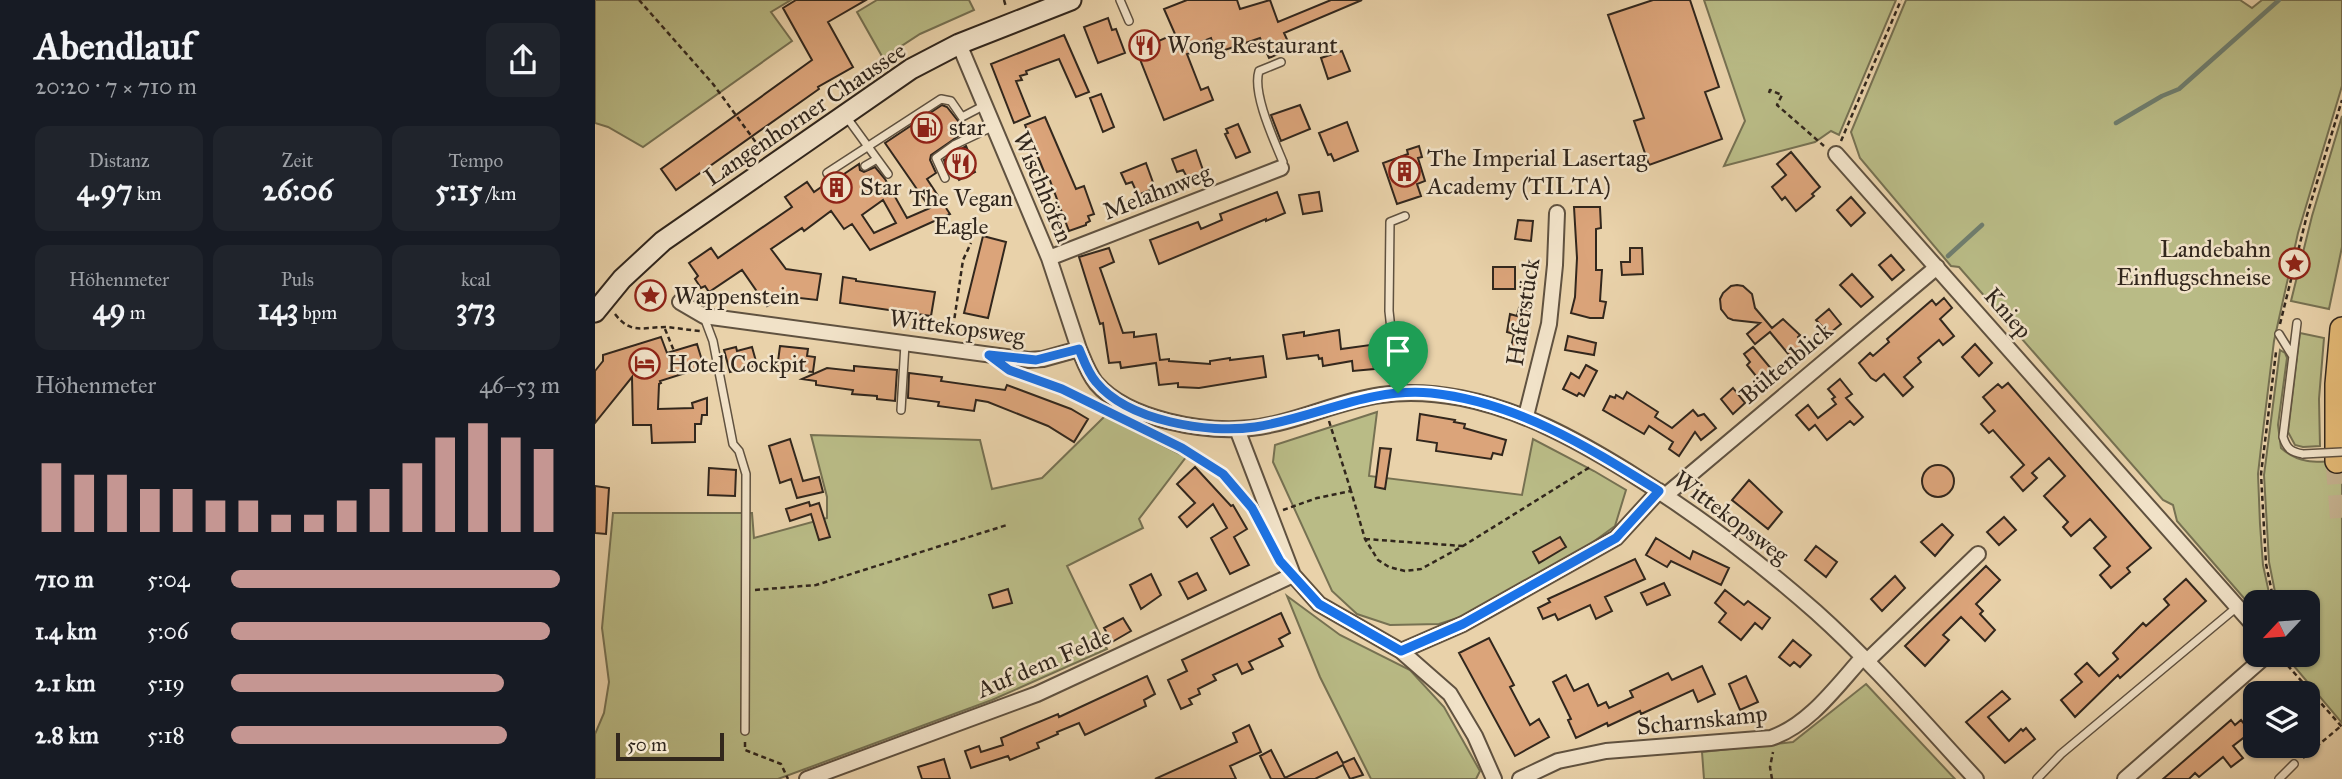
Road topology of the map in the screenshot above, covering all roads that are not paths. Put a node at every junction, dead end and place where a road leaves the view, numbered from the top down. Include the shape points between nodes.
1 (1071, 0) edge
2 (1120, 0) edge
3 (1129, 22) dead end
4 (959, 44) junction
5 (1281, 62) dead end
6 (985, 105) junction
7 (845, 115) junction
8 (994, 127) junction
9 (869, 146) junction
10 (1831, 151) road end
11 (877, 159) junction
12 (865, 166) dead end
13 (1281, 168) joint
14 (888, 174) dead end
15 (945, 178) dead end
16 (832, 180) dead end
17 (1557, 213) dead end
18 (1405, 216) dead end
19 (1049, 258) junction
20 (1937, 267) junction
21 (680, 302) dead end
22 (600, 306) edge
23 (704, 316) junction
24 (2297, 323) dead end
25 (2342, 329) edge
26 (2279, 334) dead end
27 (905, 344) junction
28 (1079, 349) junction
29 (2293, 355) junction
30 (1398, 393) junction
31 (901, 410) dead end
32 (1526, 416) junction
33 (1237, 429) junction
34 (2339, 457) edge
35 (1662, 493) junction
36 (1978, 554) dead end
37 (1293, 575) junction
38 (2237, 607) junction
39 (2243, 614) edge
40 (1401, 651) junction
41 (1865, 659) junction
42 (2253, 667) edge
43 (745, 731) road end
44 (2294, 764) road end
45 (807, 779) edge
46 (1494, 779) edge
47 (1520, 779) edge
48 (1976, 779) edge
49 (2037, 779) edge
50 (2125, 779) edge
51 (2279, 779) edge

1 - 4 main road, Langenhorner Chaussee
2 - 3 lane
4 - 6 street, Wischhöfen
4 - 7 main road, Langenhorner Chaussee via 911,69
5 - 13 lane via 1259,71 1256,80 1283,162
6 - 8 street, Wischhöfen
6 - 9 lane via 962,117 951,101 941,99
7 - 9 lane
7 - 22 main road, Langenhorner Chaussee via 663,242
8 - 15 lane via 936,158
8 - 19 street, Wischhöfen
9 - 11 lane
9 - 16 lane via 827,173
10 - 20 street, Kniep
11 - 12 lane
11 - 14 lane
13 - 19 street, Melahnweg
17 - 32 street, Haferstück via 1549,324
18 - 30 lane via 1390,222 1389,311
19 - 28 street, Wischhöfen
20 - 35 street, Bültenblick
20 - 38 street, Kniep
21 - 23 street, Wittekopsweg
23 - 27 street, Wittekopsweg
23 - 43 lane via 733,444 746,474
24 - 29 lane
25 - 34 highway via 2337,384
26 - 29 lane
27 - 28 street, Wittekopsweg via 1036,360
27 - 31 lane
28 - 33 street, Wittekopsweg via 1090,375 1116,400 1184,424
29 - 34 lane, bridge via 2283,437 2286,446 2292,452
30 - 32 street, Wittekopsweg via 1460,397
30 - 33 street, Wittekopsweg
32 - 35 street, Wittekopsweg
33 - 37 street
35 - 40 street, Bültenblick via 1616,538 1463,624
35 - 41 street, Wittekopsweg via 1740,548
36 - 41 street, Scharnskamp
37 - 40 street via 1319,604
37 - 45 street, Auf dem Felde via 1037,694
38 - 39 street, Kniep
38 - 49 lane
40 - 46 street via 1450,694
41 - 47 street, Scharnskamp via 1787,733 1606,751 1557,761
41 - 48 street, Wittekopsweg
42 - 50 street
44 - 51 lane

